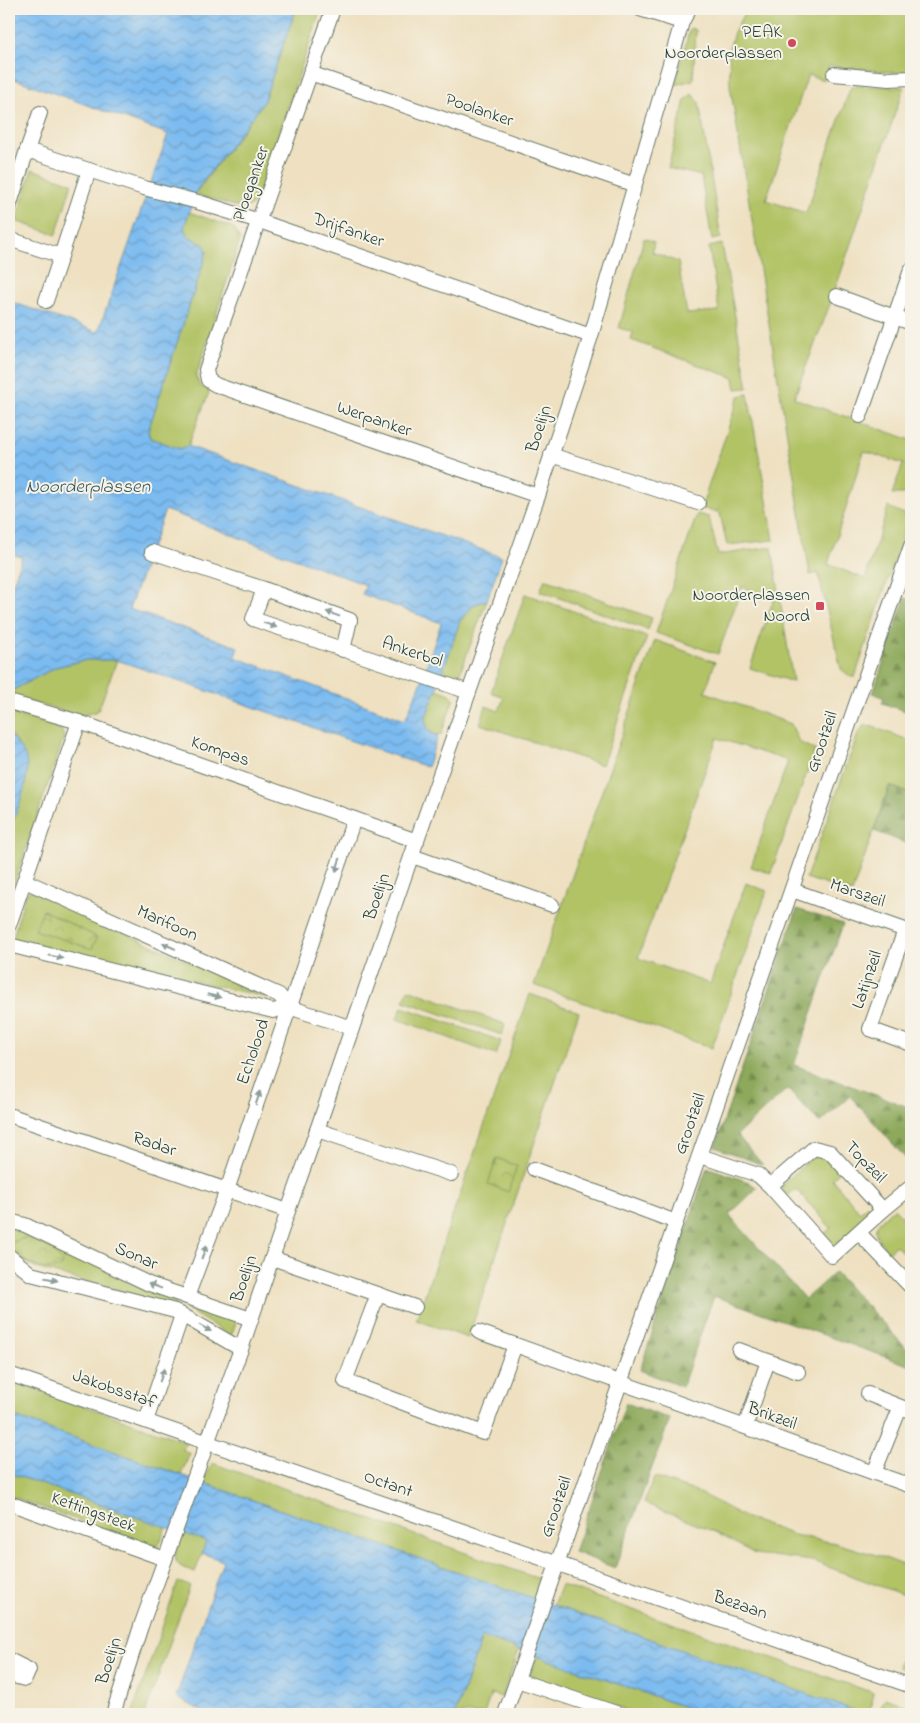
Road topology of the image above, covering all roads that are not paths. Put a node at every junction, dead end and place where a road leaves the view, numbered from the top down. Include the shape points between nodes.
1 (333, 9) edge
2 (640, 9) edge
3 (689, 9) edge
4 (682, 22) junction
5 (310, 73) junction
6 (834, 74) dead end
7 (911, 78) edge
8 (40, 113) dead end
9 (28, 150) junction
10 (89, 170) junction
11 (635, 185) junction
12 (9, 207) edge
13 (259, 221) junction
14 (9, 239) edge
15 (61, 256) junction
16 (911, 270) edge
17 (837, 296) dead end
18 (46, 301) dead end
19 (894, 318) junction
20 (911, 324) edge
21 (591, 336) junction
22 (206, 370) joint
23 (860, 416) dead end
24 (552, 455) junction
25 (538, 496) junction
26 (698, 503) dead end
27 (911, 546) edge
28 (152, 552) dead end
29 (906, 581) edge
30 (264, 589) junction
31 (343, 650) junction
32 (469, 692) junction
33 (9, 702) edge
34 (79, 722) junction
35 (354, 819) junction
36 (417, 841) junction
37 (412, 856) junction
38 (25, 881) junction
39 (792, 890) junction
40 (552, 905) dead end
41 (9, 925) edge
42 (908, 931) edge
43 (9, 945) edge
44 (289, 1006) junction
45 (352, 1028) junction
46 (911, 1044) edge
47 (9, 1115) edge
48 (317, 1130) junction
49 (700, 1156) junction
50 (534, 1169) dead end
51 (451, 1174) dead end
52 (770, 1186) junction
53 (911, 1187) edge
54 (227, 1190) junction
55 (883, 1210) junction
56 (288, 1211) junction
57 (9, 1221) edge
58 (676, 1222) junction
59 (859, 1233) junction
60 (9, 1256) edge
61 (272, 1258) junction
62 (911, 1288) edge
63 (378, 1294) junction
64 (188, 1298) junction
65 (416, 1306) dead end
66 (182, 1315) junction
67 (251, 1319) junction
68 (479, 1332) dead end
69 (516, 1345) junction
70 (241, 1349) junction
71 (738, 1350) dead end
72 (768, 1361) junction
73 (798, 1372) dead end
74 (9, 1374) edge
75 (620, 1383) junction
76 (868, 1394) dead end
77 (906, 1409) edge
78 (146, 1421) junction
79 (745, 1427) junction
80 (207, 1443) junction
81 (874, 1473) junction
82 (911, 1486) edge
83 (9, 1503) edge
84 (165, 1559) junction
85 (556, 1564) junction
86 (9, 1660) edge
87 (9, 1675) edge
88 (517, 1680) junction
89 (911, 1686) edge
90 (113, 1714) edge
91 (504, 1714) edge
92 (620, 1714) edge

1 - 5 street, Ploeganker
2 - 4 street
3 - 4 street, Boelijn
4 - 11 street, Boelijn
5 - 11 street, Poolanker
5 - 13 street, Ploeganker
6 - 7 street
8 - 9 street
9 - 10 street, Drijfanker
9 - 12 street
10 - 13 street, Drijfanker
10 - 15 street
11 - 21 street, Boelijn
13 - 21 street, Drijfanker
13 - 22 street, Ploeganker
14 - 15 street
15 - 18 street
16 - 19 street
17 - 19 street
19 - 20 street
19 - 23 street
21 - 24 street, Boelijn
22 - 25 street, Werpanker via 208,380 216,385
24 - 25 street, Boelijn
24 - 26 street
25 - 32 street, Boelijn
27 - 29 street, Grootzeil
28 - 30 street
29 - 39 street, Grootzeil
31 -> 30 street via 350,620
30 -> 31 street, Ankerbol via 253,619
31 - 32 street, Ankerbol
32 - 36 street, Boelijn
33 - 34 street, Kompas
34 - 35 street, Kompas
34 - 38 street
35 - 36 street, Kompas
35 -> 44 street, Echolood
36 - 37 street, Boelijn
37 - 40 street
37 - 45 street, Boelijn
38 - 41 street
44 -> 38 street, Marifoon via 279,995
39 - 42 street, Marszeil
39 - 49 street, Grootzeil
42 - 46 street, Latijnzeil via 870,1029
43 -> 44 street, Marifoon via 273,1011
44 - 45 street, Marifoon
54 -> 44 street, Echolood
45 - 48 street, Boelijn
47 - 54 street, Radar
48 - 51 street
48 - 56 street, Boelijn
49 - 52 street, Topzeil via 758,1176
49 - 58 street, Grootzeil
50 - 58 street
52 - 55 street, Topzeil via 814,1148 830,1152
52 - 59 street, Topzeil via 832,1256
53 - 55 street, Topzeil
54 - 56 street, Radar
64 -> 54 street, Echolood
55 - 59 street, Topzeil
56 - 61 street, Boelijn
64 -> 57 street, Sonar via 149,1284 25,1225
58 - 75 street, Grootzeil
59 - 62 street
60 -> 66 street via 31,1274 154,1304
61 - 63 street
61 - 67 street, Boelijn
63 - 65 street
63 - 69 street via 345,1382 406,1405 483,1433
64 - 67 street, Sonar
66 -> 70 street
78 -> 66 street
67 - 70 street, Boelijn
68 - 69 street, Brikzeil
69 - 75 street, Brikzeil
70 - 80 street, Boelijn
71 - 72 street
72 - 73 street
72 - 79 street
74 - 78 street, Jakobsstaf
75 - 79 street, Brikzeil
75 - 85 street, Grootzeil
76 - 77 street
77 - 81 street
78 - 80 street, Jakobsstaf
79 - 81 street, Brikzeil
80 - 84 street, Boelijn
80 - 85 street, Octant
81 - 82 street, Brikzeil
83 - 84 street, Kettingsteek
84 - 90 street, Boelijn
85 - 88 street, Grootzeil
85 - 89 street, Bezaan
86 - 87 street via 29,1670 25,1679
88 - 91 street, Grootzeil
88 - 92 street

